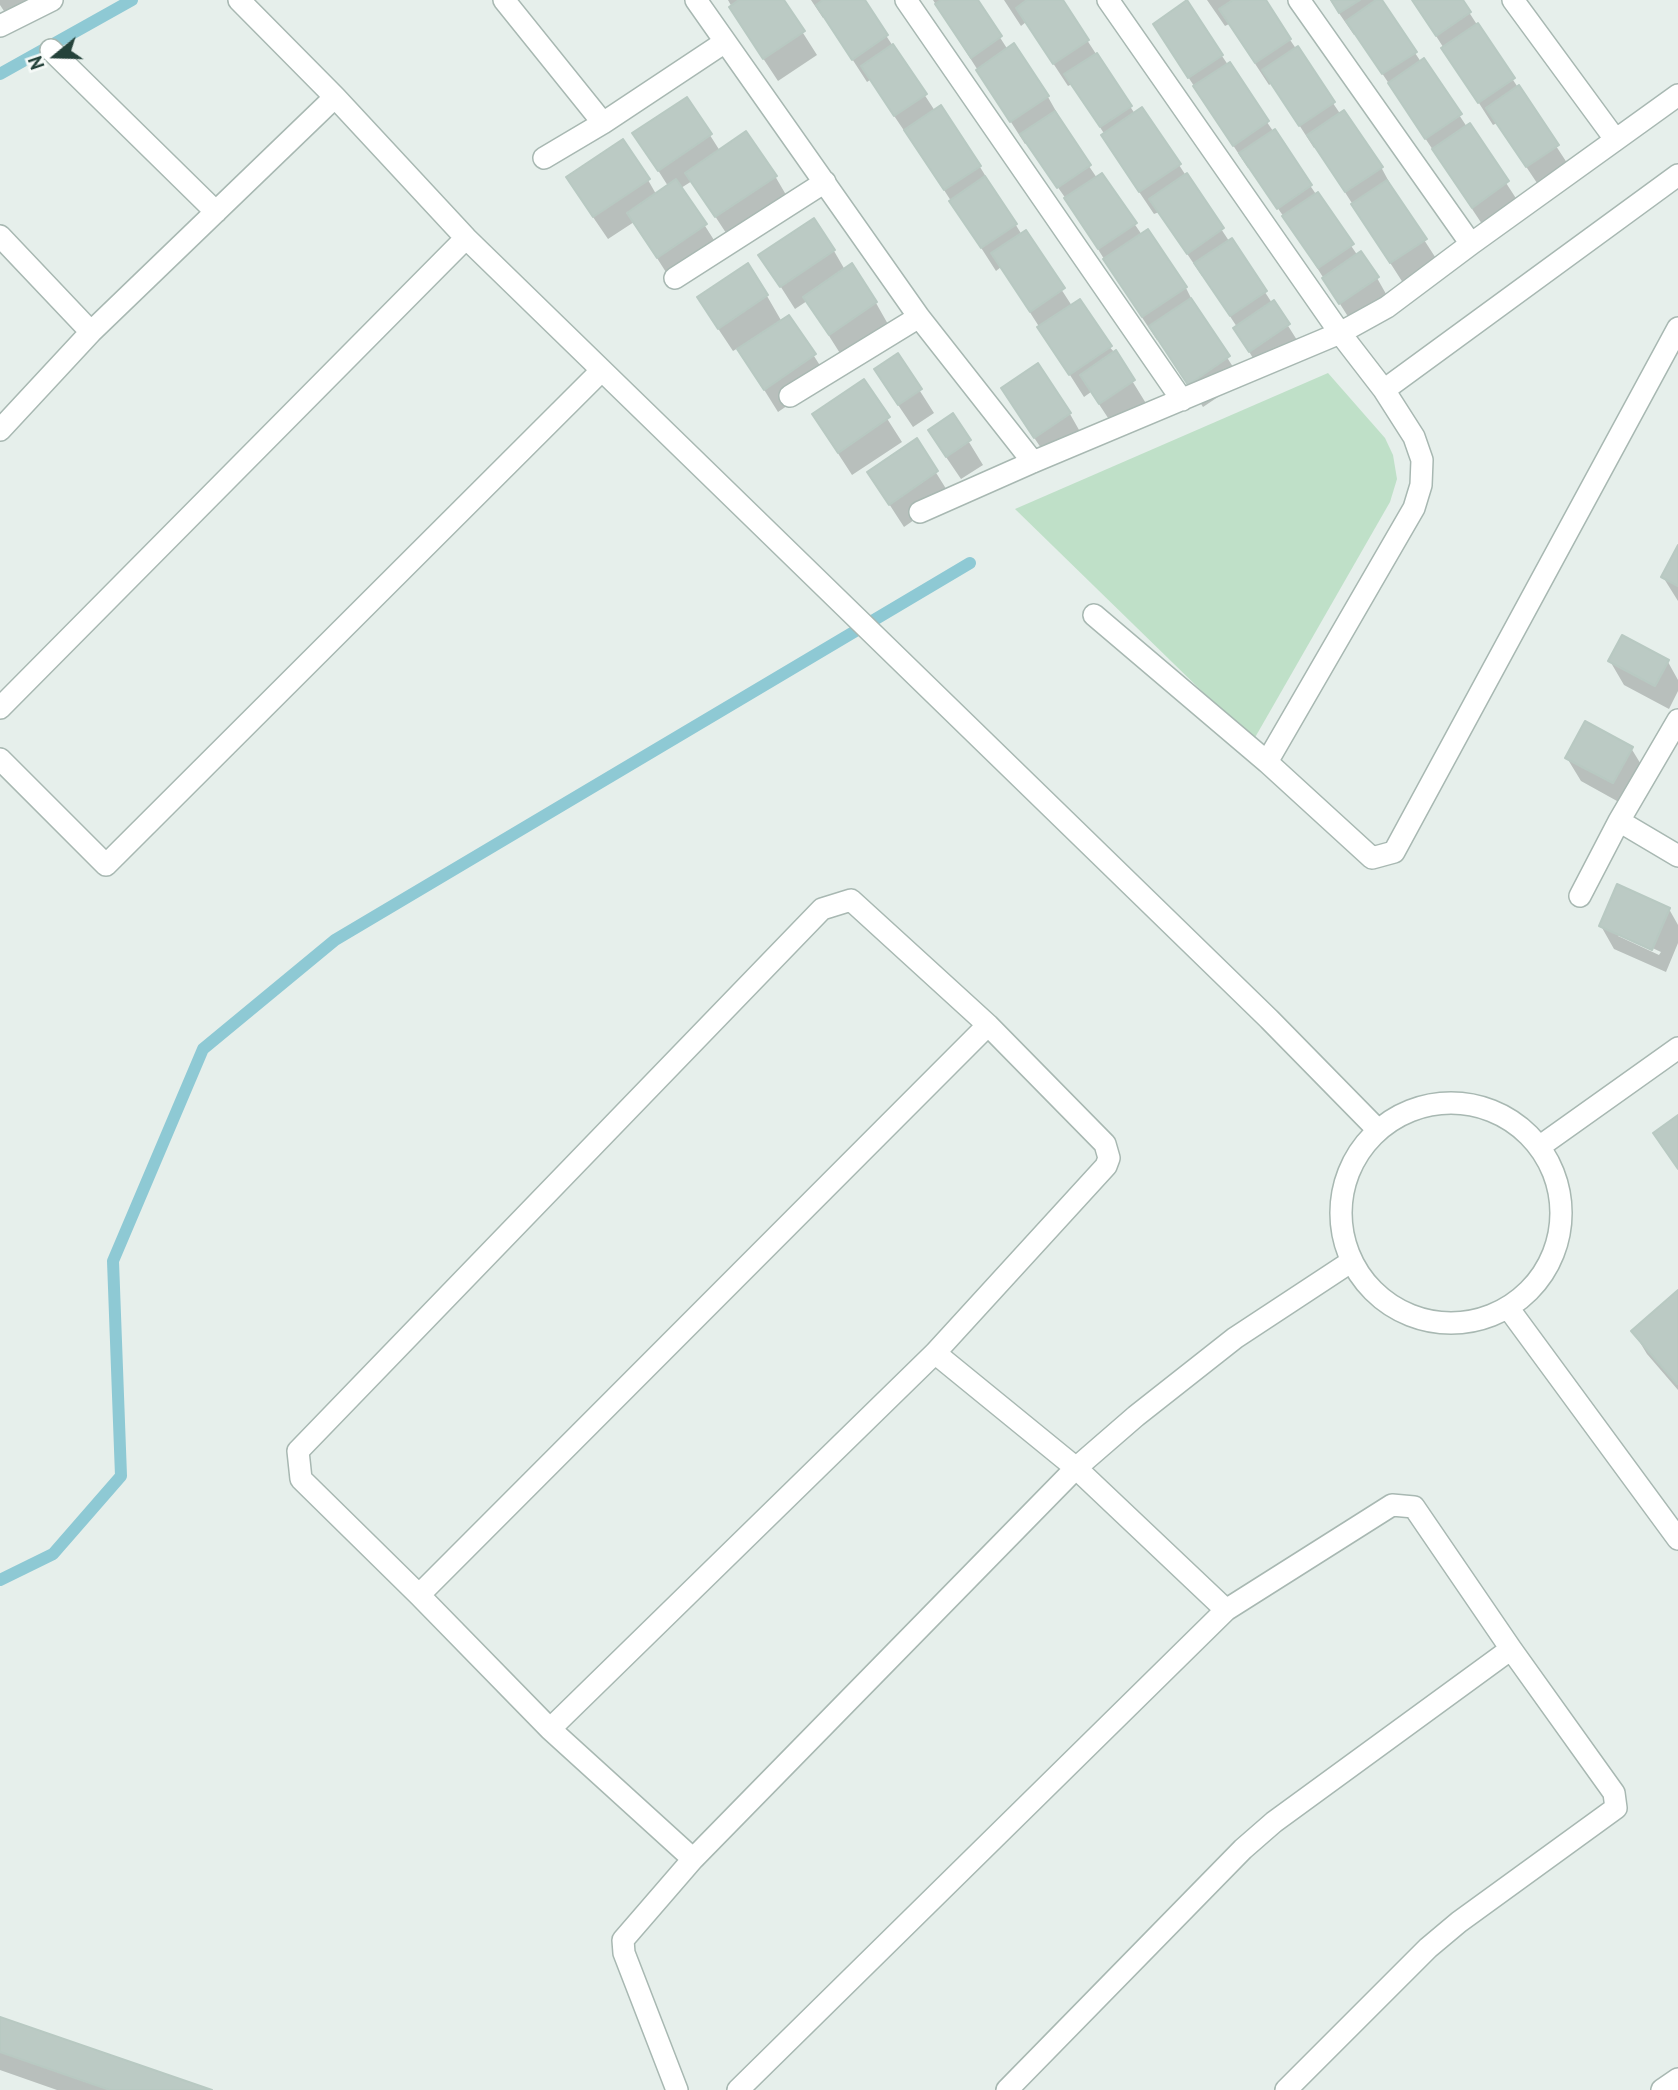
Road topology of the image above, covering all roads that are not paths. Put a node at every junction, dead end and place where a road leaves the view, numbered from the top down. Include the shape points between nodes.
1 (52, 0) edge
2 (239, 0) edge
3 (504, 0) edge
4 (696, 0) edge
5 (906, 0) edge
6 (1108, 0) edge
7 (1299, 0) edge
8 (1513, 0) edge
9 (0, 26) edge
10 (725, 42) junction
11 (51, 50) dead end
12 (1678, 95) edge
13 (335, 97) junction
14 (603, 123) junction
15 (1615, 139) junction
16 (544, 158) dead end
17 (1678, 175) edge
18 (825, 182) junction
19 (216, 212) junction
20 (0, 236) edge
21 (466, 238) junction
22 (1471, 244) junction
23 (675, 278) dead end
24 (919, 317) junction
25 (1678, 328) edge
26 (91, 332) junction
27 (1339, 334) junction
28 (601, 371) junction
29 (1384, 390) junction
30 (790, 396) dead end
31 (1182, 400) junction
32 (0, 430) edge
33 (1033, 462) junction
34 (920, 512) dead end
35 (1094, 615) dead end
36 (0, 708) edge
37 (1678, 720) edge
38 (0, 759) edge
39 (1267, 762) junction
40 (1619, 821) junction
41 (1678, 856) edge
42 (1580, 896) dead end
43 (988, 1025) junction
44 (1678, 1048) edge
45 (1377, 1129) junction
46 (1539, 1147) junction
47 (1352, 1261) junction
48 (1509, 1309) junction
49 (935, 1353) junction
50 (1076, 1468) junction
51 (1678, 1539) edge
52 (419, 1595) junction
53 (1227, 1610) junction
54 (1511, 1649) junction
55 (550, 1729) junction
56 (693, 1859) junction
57 (1678, 2079) edge
58 (677, 2090) edge
59 (738, 2090) edge
60 (1007, 2090) edge
61 (1286, 2090) edge
62 (1662, 2090) edge

1 - 9 street
2 - 13 street
3 - 14 street
4 - 10 street
5 - 31 street
6 - 27 street
7 - 22 street
8 - 15 street
10 - 14 street
10 - 18 street
11 - 19 street
12 - 15 street
13 - 19 street
13 - 21 street
14 - 16 street
15 - 22 street
17 - 29 street
18 - 23 street
18 - 24 street
19 - 26 street
20 - 26 street
21 - 28 street
21 - 36 street
22 - 27 street via 1387,307
24 - 30 street
24 - 33 street
25 - 39 street via 1394,852 1371,858
26 - 32 street
27 - 29 street
27 - 31 street
28 - 38 street via 106,865
28 - 45 street
29 - 39 street via 1414,437 1422,460 1414,508
31 - 33 street
33 - 34 street
35 - 39 street
37 - 40 street
40 - 41 street
40 - 42 street
43 - 49 street via 1105,1144 1109,1158
43 - 52 street
43 - 52 street via 851,900 822,909 298,1451 301,1479
44 - 46 street
45 - 46 street via 1413,1108 1447,1102 1482,1107 1514,1122
45 - 47 street via 1346,1177 1340,1209
46 - 48 street via 1555,1176 1561,1208 1558,1240 1546,1270
47 - 48 street via 1377,1296 1404,1314 1435,1323 1467,1323
47 - 50 street via 1235,1338
48 - 51 street
49 - 50 street
49 - 55 street
50 - 53 street
50 - 56 street
52 - 55 street
53 - 54 street via 1392,1505 1414,1507
53 - 59 street
54 - 60 street via 1243,1849
54 - 61 street via 1614,1793 1616,1808 1428,1948
55 - 56 street
56 - 58 street via 623,1940
57 - 62 street

